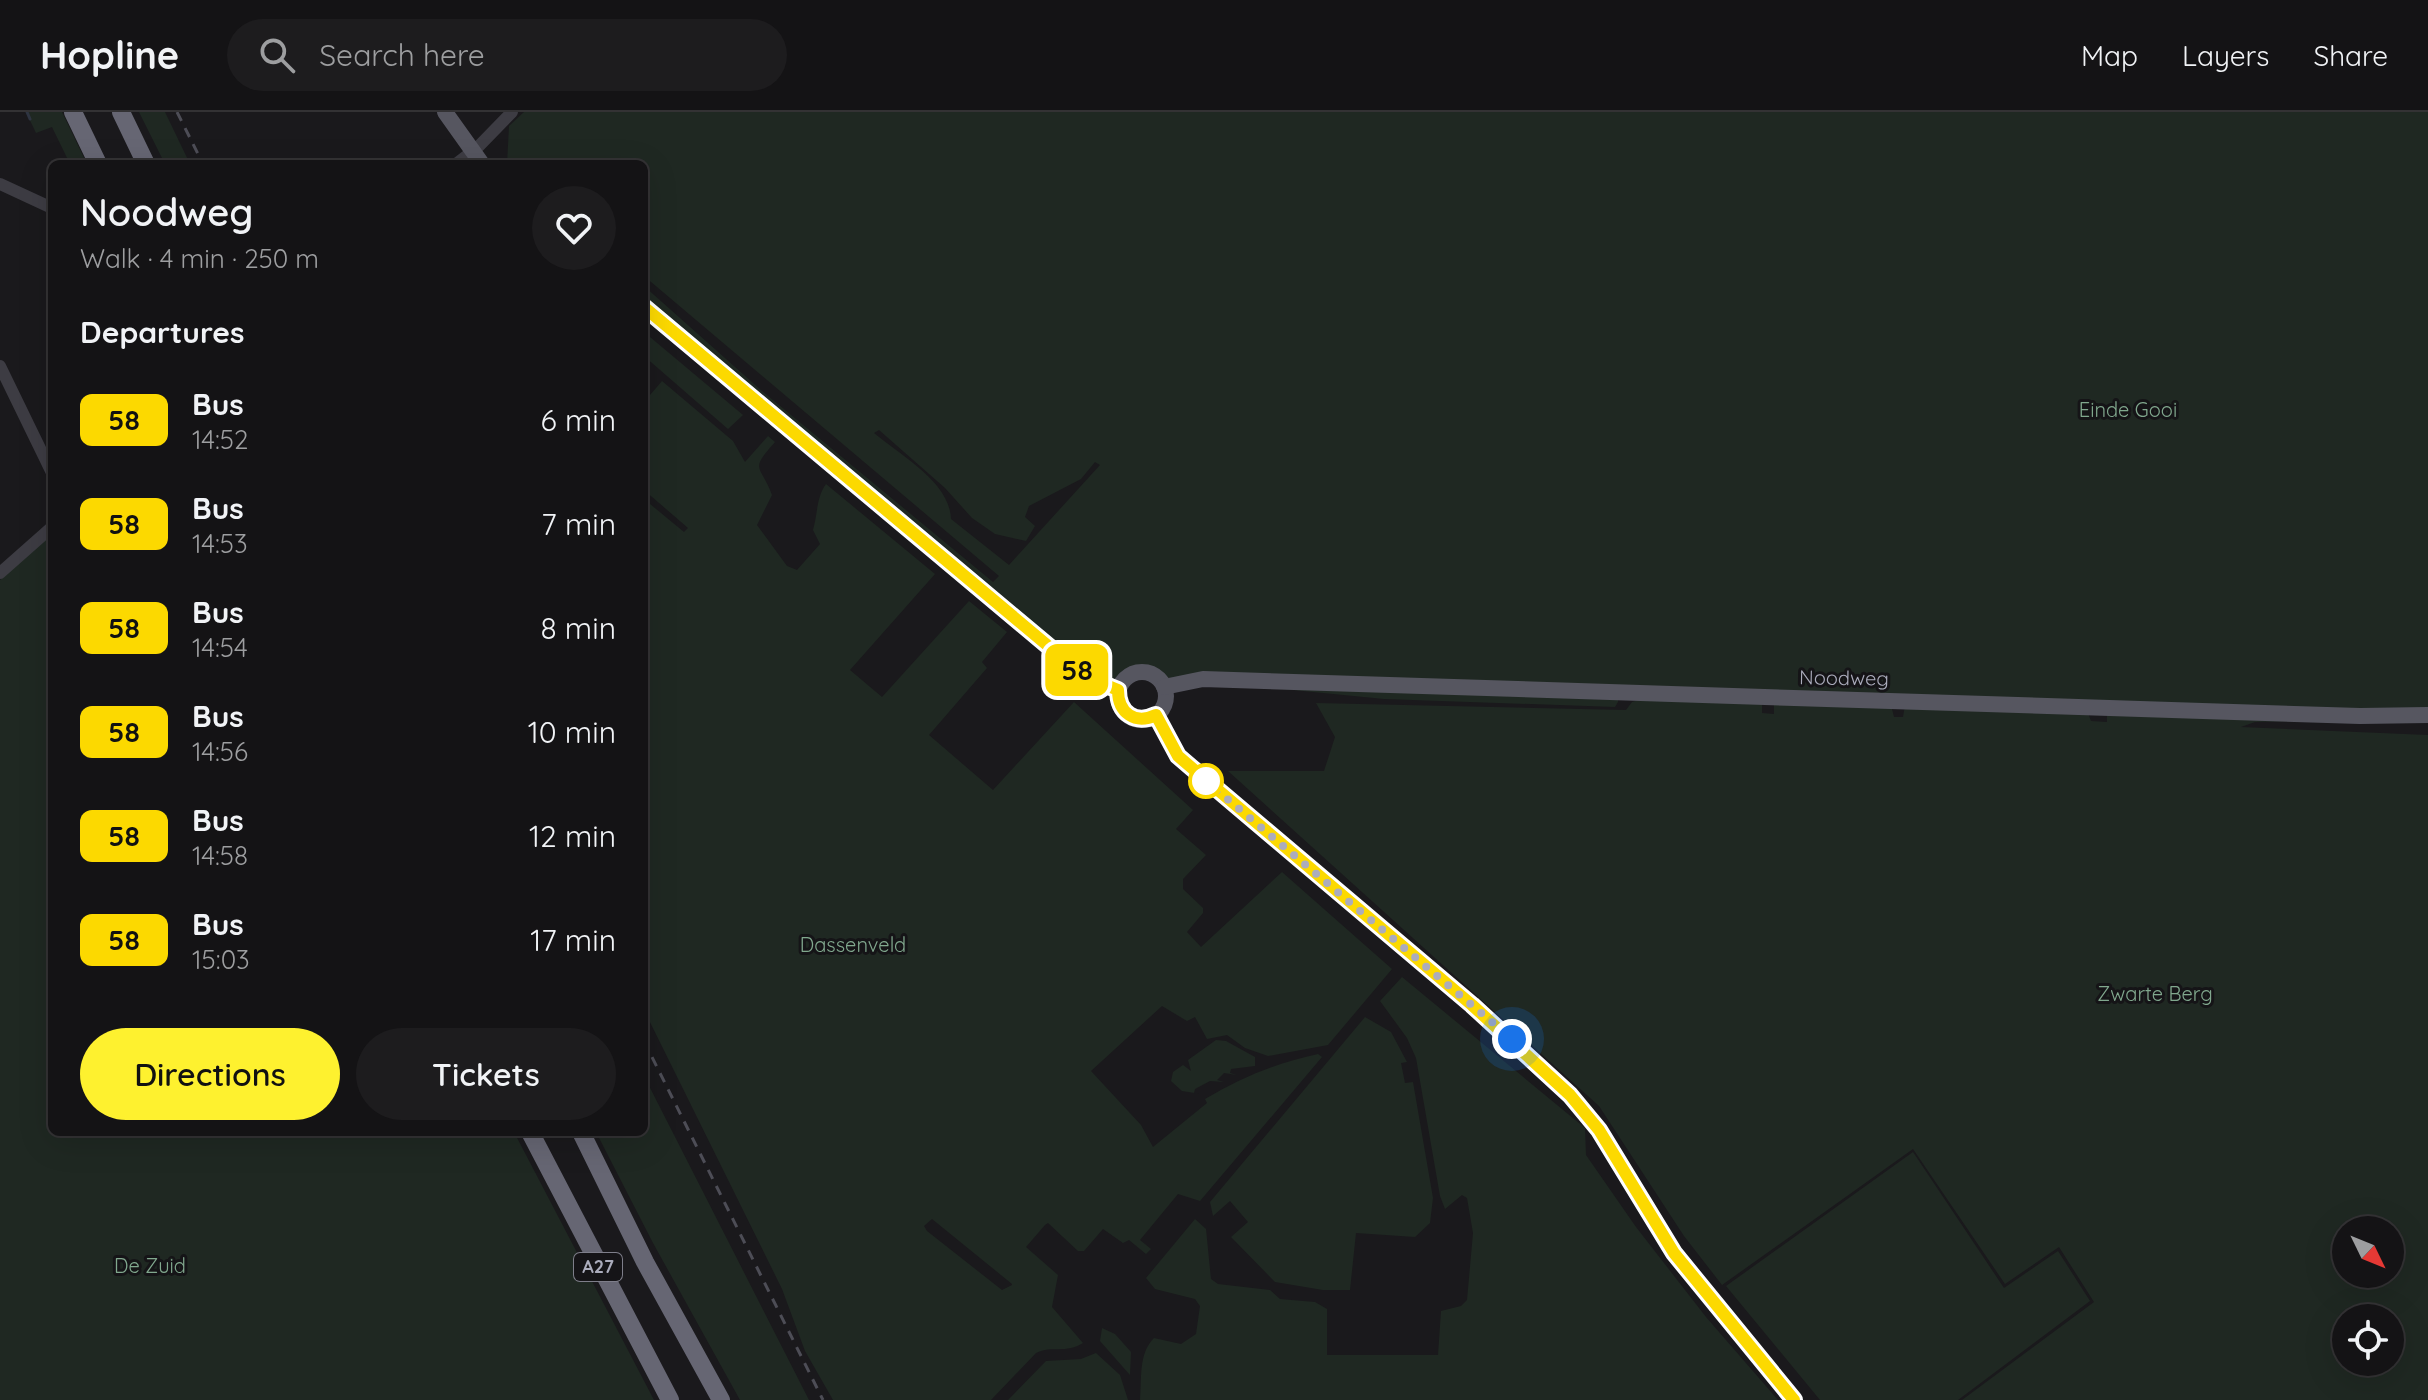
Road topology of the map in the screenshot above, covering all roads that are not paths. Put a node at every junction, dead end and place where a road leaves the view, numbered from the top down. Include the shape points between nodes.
1 (73, 112) edge
2 (121, 112) edge
3 (445, 112) edge
4 (512, 112) edge
5 (477, 158) edge
6 (96, 160) edge
7 (144, 160) edge
8 (3, 189) edge
9 (48, 206) edge
10 (648, 310) edge
11 (0, 366) edge
12 (48, 465) edge
13 (48, 531) edge
14 (0, 573) edge
15 (1164, 687) junction
16 (1118, 690) junction
17 (1156, 715) junction
18 (2428, 715) edge
19 (532, 1136) edge
20 (583, 1136) edge
21 (670, 1400) edge
22 (721, 1400) edge
23 (1794, 1400) edge

1 - 6 highway
2 - 7 highway
3 - 5 main road
4 - 5 street
8 - 9 street
10 - 16 main road via 1084,676
11 - 12 street
13 - 14 street
15 - 16 main road via 1155,675 1140,672 1126,677
15 - 17 main road via 1165,702
15 - 18 main road, Noodweg via 1203,679
16 - 17 main road via 1121,709 1128,716
17 - 23 main road via 1185,762 1570,1095 1599,1130 1674,1253
19 - 21 highway, A27
20 - 22 highway, A27

